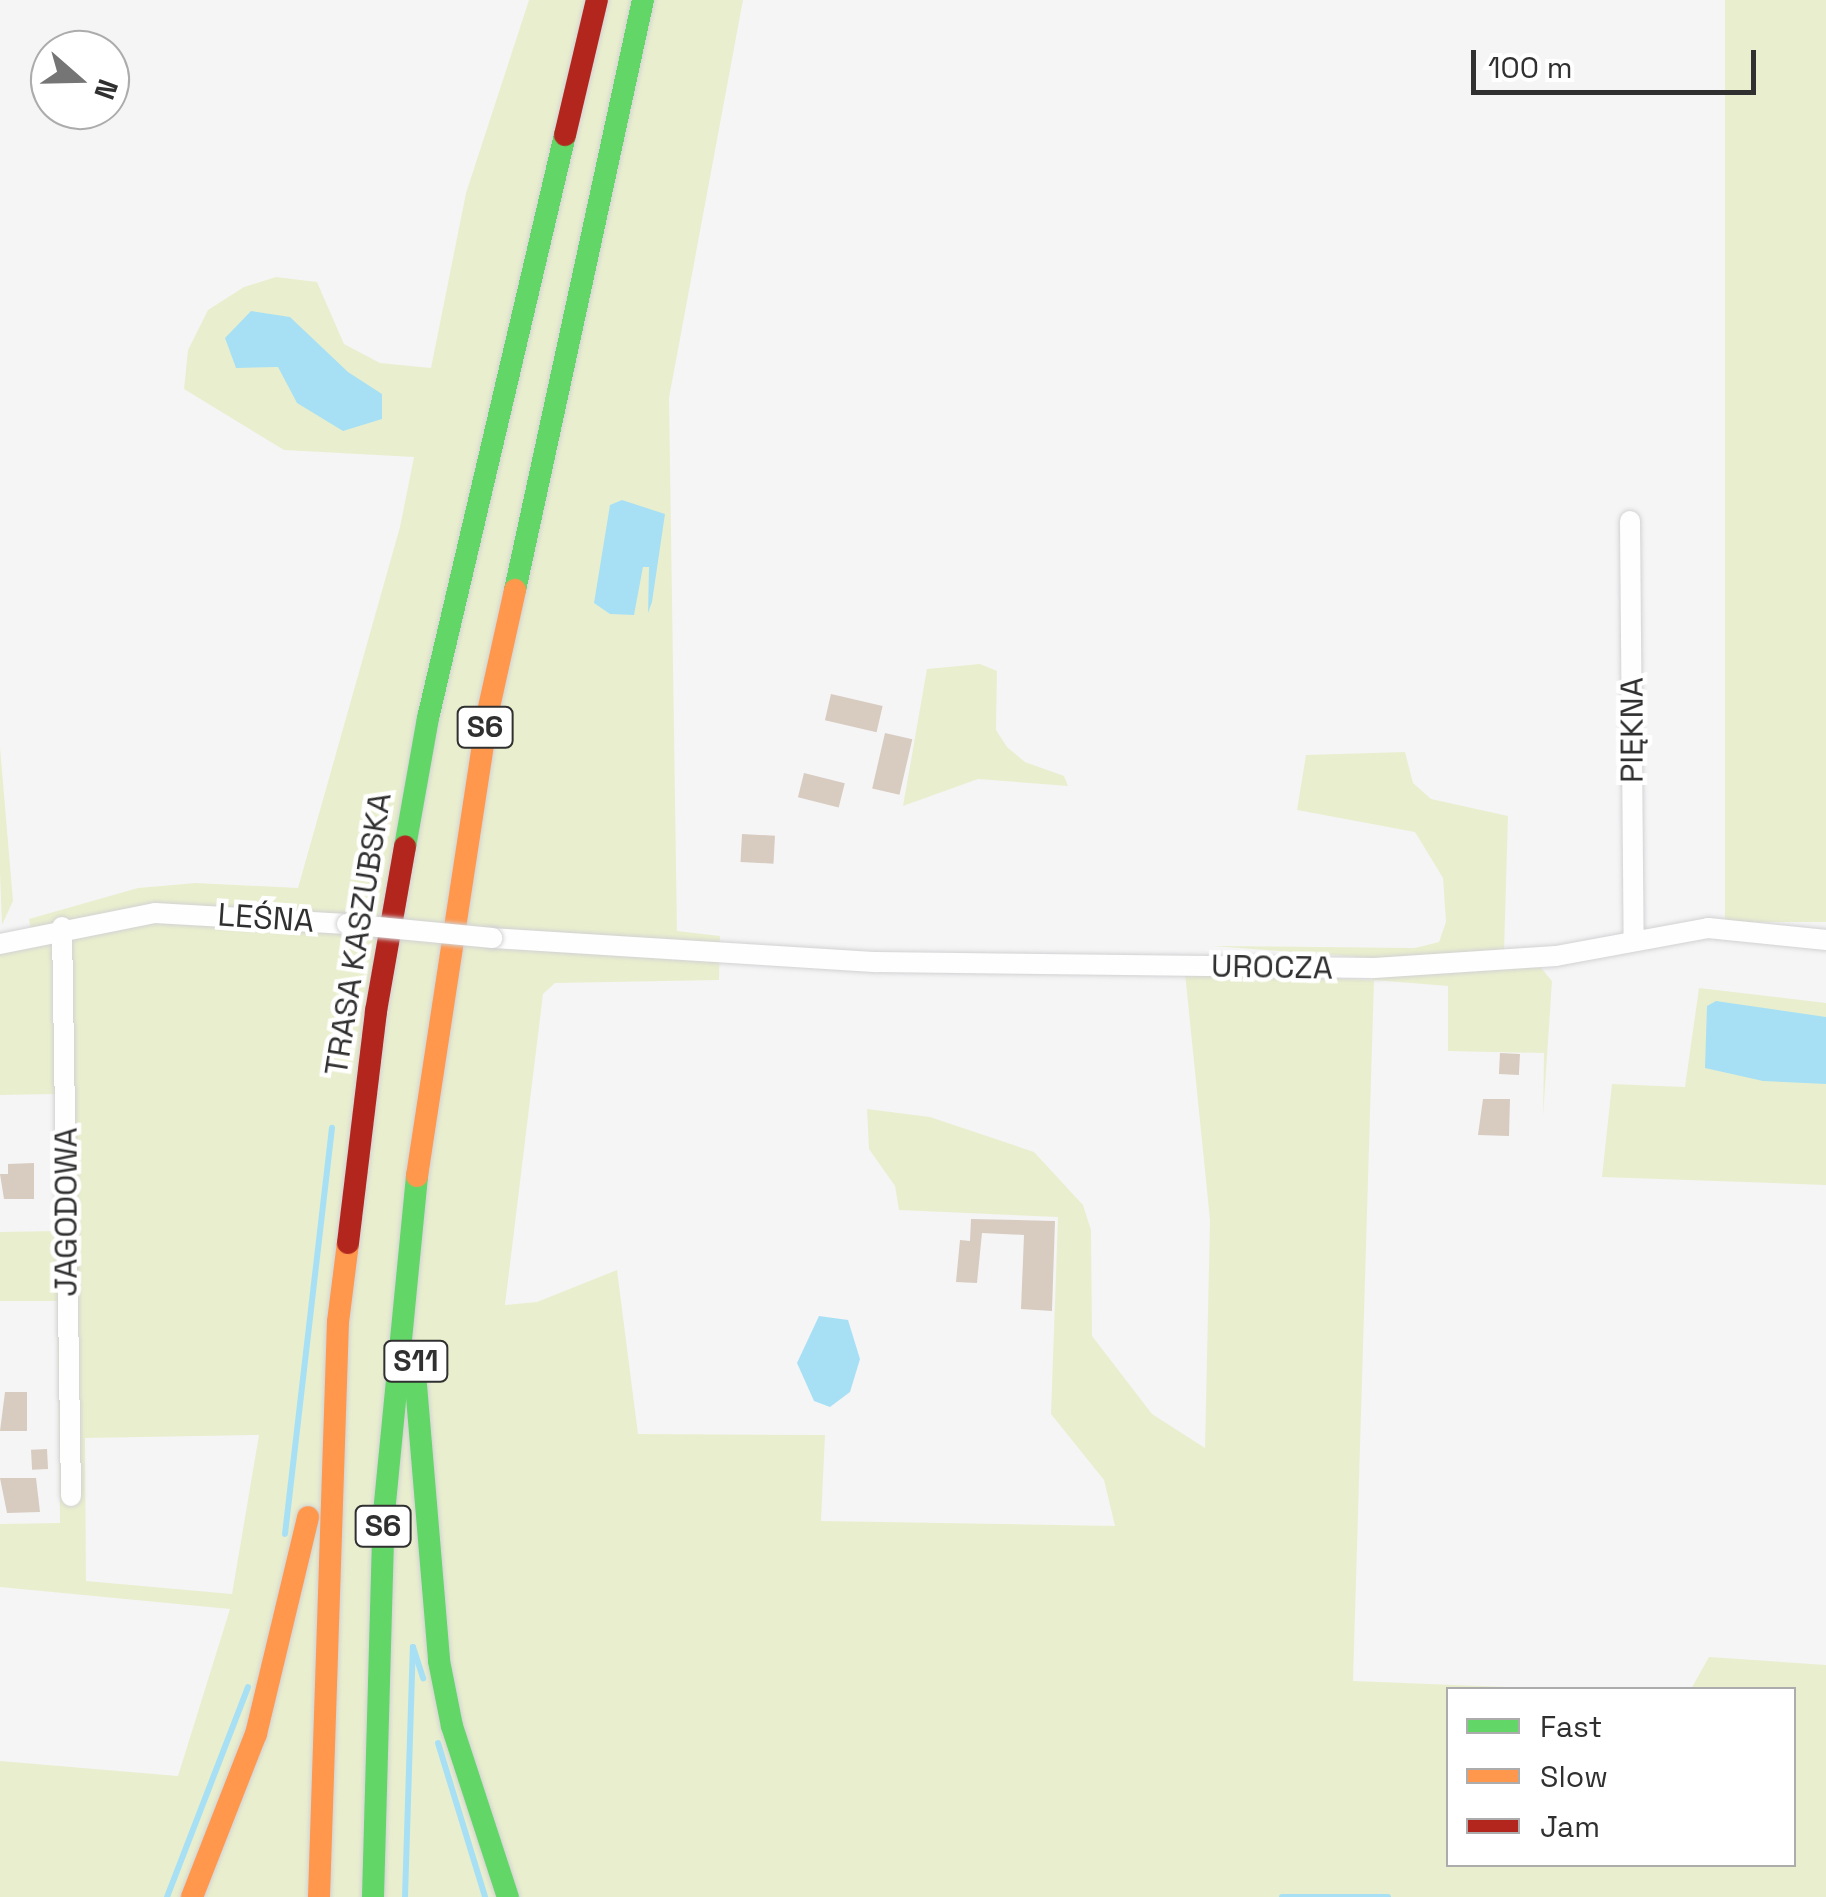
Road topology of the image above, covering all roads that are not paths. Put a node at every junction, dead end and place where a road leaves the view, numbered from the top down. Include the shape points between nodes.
1 (597, 0) edge
2 (643, 0) edge
3 (1630, 520) dead end
4 (62, 927) junction
5 (1634, 939) junction
6 (1826, 940) edge
7 (0, 944) edge
8 (714, 954) joint
9 (420, 1158) junction
10 (338, 1322) junction
11 (70, 1496) dead end
12 (192, 1897) edge
13 (319, 1897) edge
14 (374, 1897) edge
15 (508, 1897) edge

1 - 10 highway, TRASA KASZUBSKA / S6 via 509,358 399,865
2 - 9 highway, S6 via 488,712
3 - 5 street, PIĘKNA
4 - 7 street, LEŚNA
4 - 8 street, LEŚNA, bridge via 204,912
4 - 11 street, JAGODOWA
5 - 6 street, UROCZA via 1732,927
5 - 8 street, UROCZA via 1556,956 1374,968
9 - 14 highway, S6 via 384,1513
9 - 15 highway, S11 via 417,1453 439,1661 452,1726
10 - 12 highway, S11 via 285,1633 242,1776
10 - 13 highway, TRASA KASZUBSKA / S6

